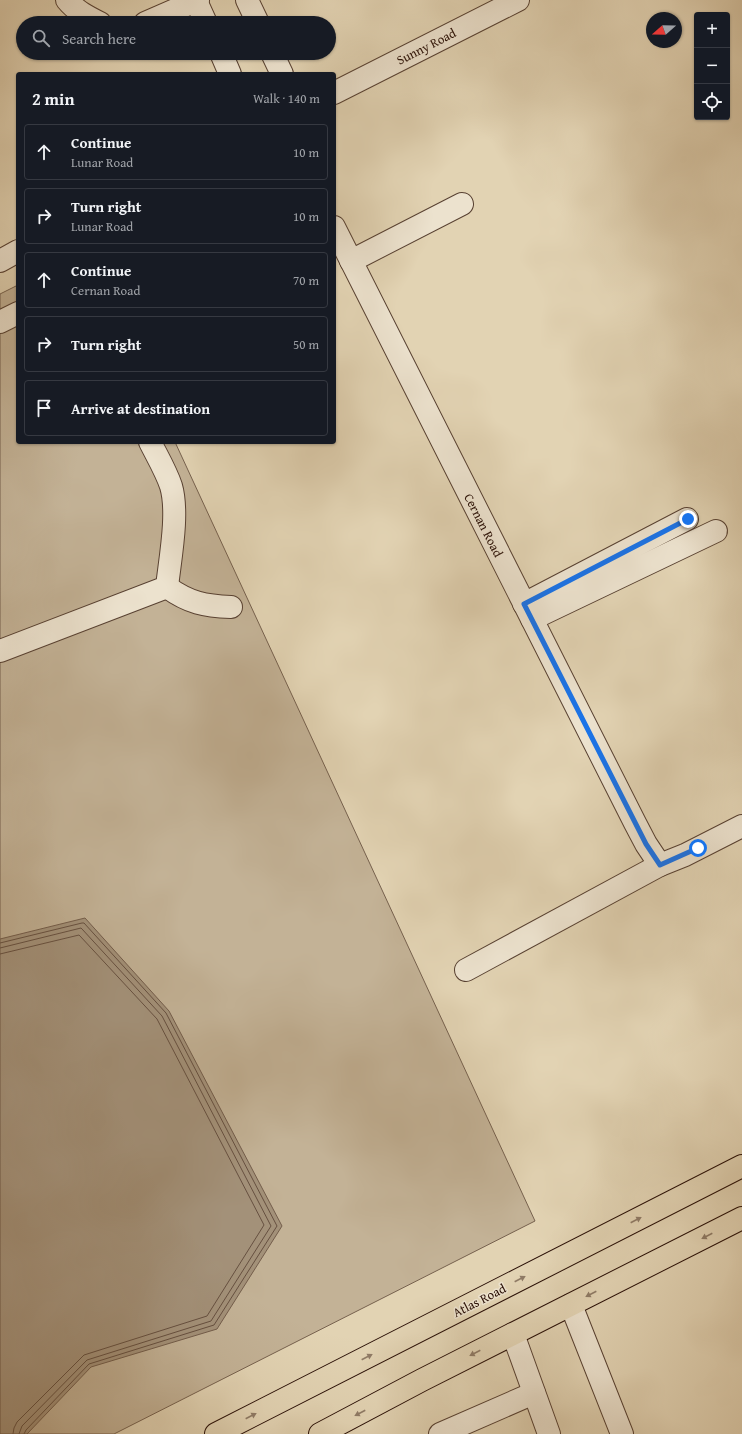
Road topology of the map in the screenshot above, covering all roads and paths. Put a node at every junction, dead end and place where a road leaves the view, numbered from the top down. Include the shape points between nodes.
1 (67, 0) edge
2 (197, 0) edge
3 (247, 0) edge
4 (518, 0) edge
5 (88, 16) edge
6 (161, 16) edge
7 (203, 16) edge
8 (255, 16) edge
9 (223, 60) edge
10 (275, 60) edge
11 (229, 72) edge
12 (281, 72) edge
13 (336, 92) edge
14 (462, 204) dead end
15 (336, 231) edge
16 (16, 253) edge
17 (0, 261) edge
18 (351, 262) junction
19 (16, 314) edge
20 (0, 322) edge
21 (151, 444) edge
22 (688, 519) dead end
23 (716, 532) dead end
24 (167, 587) junction
25 (231, 607) dead end
26 (528, 612) junction
27 (0, 651) edge
28 (742, 826) edge
29 (660, 865) junction
30 (466, 970) dead end
31 (742, 1166) edge
32 (742, 1218) edge
33 (571, 1305) junction
34 (513, 1334) junction
35 (534, 1393) junction
36 (216, 1434) edge
37 (320, 1434) edge
38 (440, 1434) edge
39 (549, 1434) edge
40 (622, 1434) edge

1 - 5 street
2 - 6 street
2 - 7 street
3 - 8 street
4 - 13 street, Sunny Road
9 - 11 street
10 - 12 street
14 - 18 street
15 - 18 street, Cernan Road
16 - 17 street
18 - 26 street, Cernan Road
19 - 20 street
21 - 24 street via 172,487 174,502
22 - 26 street
23 - 26 street
24 - 25 street via 192,601 211,606
24 - 27 street
26 - 29 street, Cernan Road via 635,823
28 - 29 street
29 - 30 street
36 -> 31 main road, Atlas Road
32 -> 33 main road
33 - 34 main road
33 - 40 street
34 - 35 street
34 -> 37 main road
35 - 38 street
35 - 39 street

